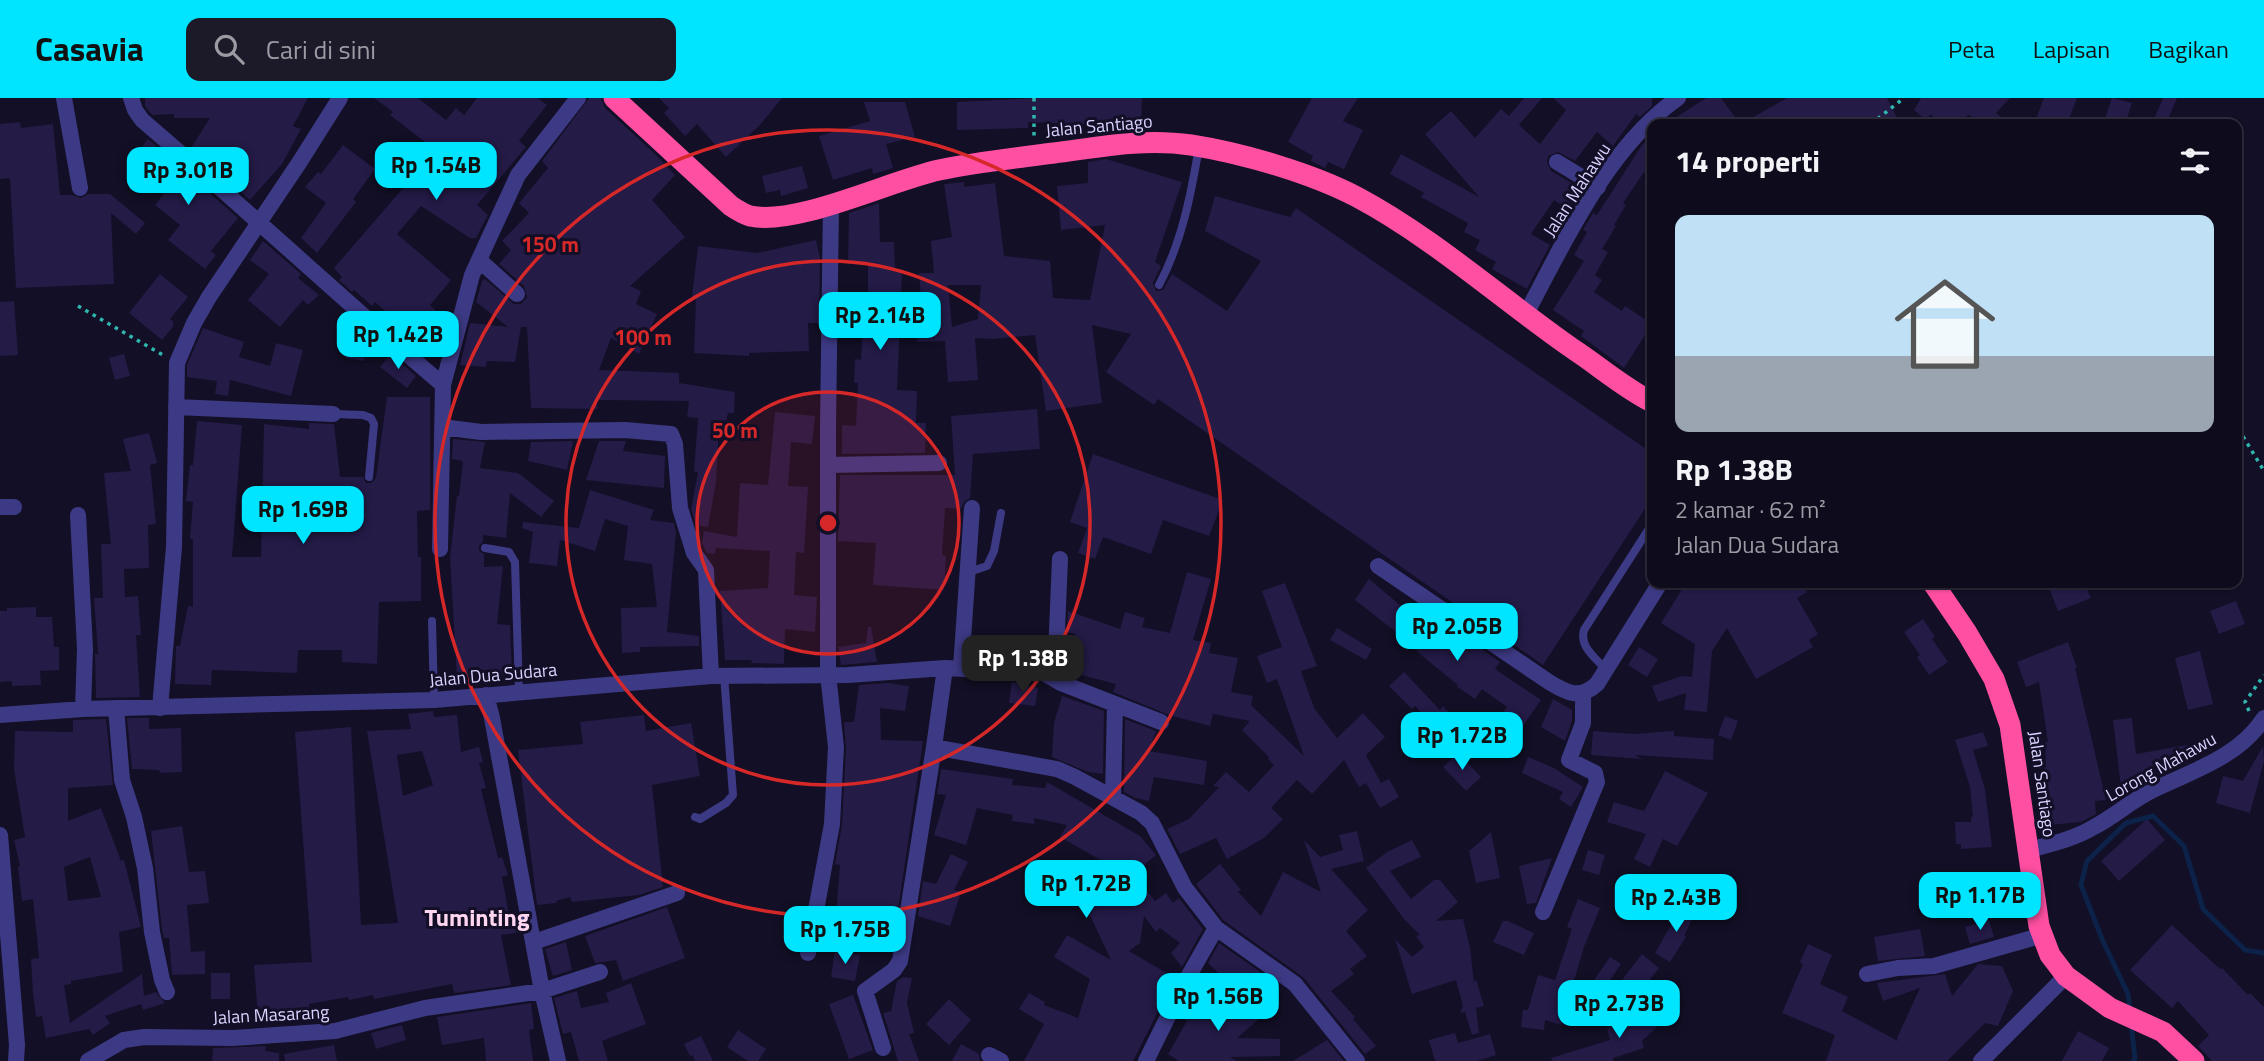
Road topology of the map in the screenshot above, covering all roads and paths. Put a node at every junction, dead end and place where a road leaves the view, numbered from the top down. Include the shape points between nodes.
1 (64, 98) edge
2 (131, 98) edge
3 (340, 98) edge
4 (578, 98) edge
5 (614, 98) edge
6 (1034, 98) edge
7 (1678, 98) edge
8 (1904, 98) edge
9 (1652, 119) edge
10 (1877, 119) edge
11 (1647, 124) edge
12 (1199, 147) junction
13 (1034, 155) junction
14 (1557, 162) dead end
15 (1598, 187) junction
16 (80, 188) dead end
17 (831, 204) junction
18 (261, 222) junction
19 (479, 260) junction
20 (1159, 285) dead end
21 (517, 295) dead end
22 (78, 306) dead end
23 (1525, 316) junction
24 (177, 363) junction
25 (443, 386) junction
26 (1647, 399) edge
27 (176, 407) junction
28 (333, 414) joint
29 (443, 427) junction
30 (2242, 435) edge
31 (939, 463) dead end
32 (828, 465) junction
33 (2264, 471) edge
34 (369, 477) dead end
35 (972, 508) dead end
36 (1001, 513) dead end
37 (78, 515) dead end
38 (1647, 531) edge
39 (485, 548) dead end
40 (440, 549) dead end
41 (1060, 559) dead end
42 (1378, 566) dead end
43 (969, 572) junction
44 (1657, 588) edge
45 (1936, 588) edge
46 (432, 621) dead end
47 (953, 668) junction
48 (1606, 670) junction
49 (828, 674) junction
50 (717, 675) junction
51 (2264, 675) edge
52 (1055, 678) junction
53 (519, 692) junction
54 (1583, 693) junction
55 (486, 695) junction
56 (434, 700) junction
57 (1115, 704) junction
58 (116, 708) junction
59 (160, 708) junction
60 (83, 709) junction
61 (0, 715) edge
62 (1161, 722) dead end
63 (2261, 724) edge
64 (934, 747) junction
65 (1113, 797) junction
66 (695, 817) dead end
67 (0, 835) edge
68 (2029, 850) junction
69 (677, 892) dead end
70 (1543, 912) dead end
71 (1216, 928) junction
72 (2043, 935) junction
73 (534, 942) junction
74 (808, 953) dead end
75 (600, 972) dead end
76 (1867, 974) dead end
77 (2066, 975) junction
78 (542, 991) junction
79 (167, 992) dead end
80 (883, 1048) dead end
81 (0, 1057) edge
82 (16, 1061) edge
83 (23, 1061) edge
84 (88, 1061) edge
85 (558, 1061) edge
86 (1146, 1061) edge
87 (1357, 1061) edge
88 (1981, 1061) edge
89 (2194, 1061) edge

1 - 16 street
2 - 18 street via 142,120
3 - 18 street
4 - 19 street via 518,175
5 - 17 highway, Jalan Santiago via 731,206 748,215 767,217
6 - 13 path
7 - 9 street, Jalan Mahawu
8 - 10 path
11 - 15 street, Jalan Mahawu
12 - 13 highway, Jalan Santiago via 1142,141
12 - 20 lane via 1185,217
12 - 23 highway, Jalan Santiago via 1303,175 1355,196 1405,225
13 - 17 highway, Jalan Santiago via 940,170
14 - 15 street
15 - 23 street, Jalan Mahawu
17 - 32 street
18 - 24 street via 209,297
18 - 25 street
19 - 21 street
19 - 25 street
22 - 24 path
23 - 26 highway, Jalan Santiago
24 - 27 street
25 - 29 street
27 - 28 street
27 - 59 street via 174,547
28 - 34 lane via 371,418
29 - 40 street
29 - 50 street via 481,432 625,430 671,434 680,508 694,553 706,570
30 - 33 path
31 - 32 street
32 - 49 street
35 - 43 street
36 - 43 lane via 987,566
37 - 60 street via 85,649
38 - 48 lane via 1584,630 1586,647
39 - 53 lane via 509,552 515,562
41 - 52 street
42 - 54 street via 1549,682 1570,694
43 - 47 street
44 - 48 street
45 - 68 highway, Jalan Santiago via 1994,679 2010,725
46 - 56 lane
47 - 49 street, Jalan Dua Sudara
47 - 52 street, Jalan Dua Sudara via 1044,673
47 - 64 street
48 - 54 street via 1597,684
49 - 50 street, Jalan Dua Sudara
49 - 74 street via 836,747 832,824
50 - 53 street, Jalan Dua Sudara
50 - 66 lane via 733,794 700,819
51 - 63 path via 2245,702
52 - 57 street, Jalan Dua Sudara
53 - 55 street, Jalan Dua Sudara
54 - 70 street via 1583,723 1569,760 1595,773 1597,782
55 - 56 street, Jalan Dua Sudara
55 - 73 street
56 - 59 street, Jalan Dua Sudara
57 - 62 street, Jalan Dua Sudara
57 - 65 street
58 - 59 street, Jalan Dua Sudara
58 - 60 street, Jalan Dua Sudara
58 - 79 street via 122,780 140,842 152,932
60 - 61 street, Jalan Dua Sudara
63 - 68 street, Lorong Mahawu via 2211,764 2153,789 2095,827
64 - 65 street via 1057,769
64 - 80 street via 900,961 865,991
65 - 71 street via 1152,823 1185,888
67 - 82 street
68 - 72 highway, Jalan Santiago
69 - 73 street
71 - 86 street
71 - 87 street via 1295,984
72 - 76 street via 1934,966
72 - 77 highway, Jalan Santiago via 2050,955
73 - 78 street
75 - 78 street, Jalan Masarang
77 - 88 street
77 - 89 highway, Jalan Santiago via 2110,1007 2163,1032
78 - 84 street, Jalan Masarang via 425,1008 335,1031 124,1040
78 - 85 street
81 - 82 street
82 - 83 street

